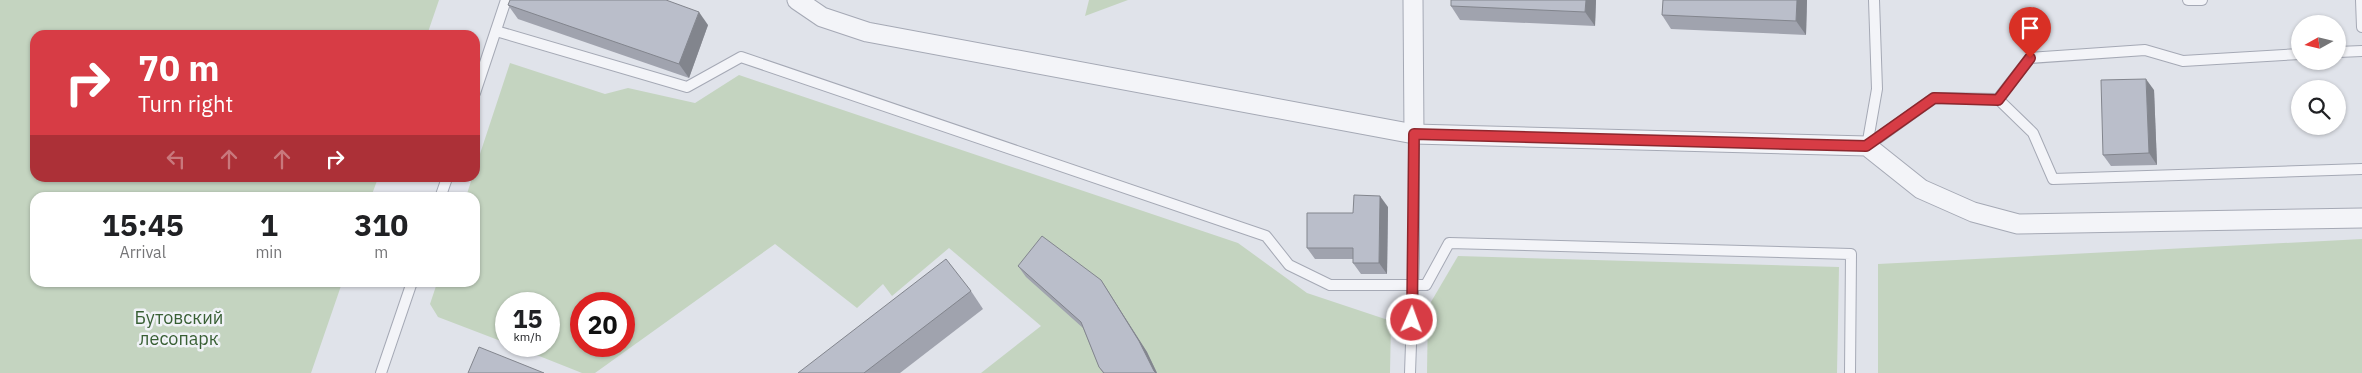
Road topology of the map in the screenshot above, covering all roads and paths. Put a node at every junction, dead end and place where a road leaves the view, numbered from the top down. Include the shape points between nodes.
1 (506, 0) edge
2 (797, 0) edge
3 (1413, 0) edge
4 (1874, 0) edge
5 (2188, 0) edge
6 (2202, 0) edge
7 (2361, 0) edge
8 (2362, 27) edge
9 (496, 31) junction
10 (2362, 51) edge
11 (2346, 52) edge
12 (2291, 55) edge
13 (480, 78) edge
14 (1998, 100) junction
15 (1414, 134) junction
16 (1866, 146) junction
17 (2362, 169) edge
18 (2362, 218) edge
19 (1413, 285) junction
20 (410, 287) edge
21 (381, 373) edge
22 (1410, 373) edge
23 (1850, 373) edge

1 - 9 lane
2 - 15 street via 822,17 867,32
3 - 15 street
4 - 16 lane via 1877,89
5 - 6 lane
7 - 8 lane
9 - 13 lane
9 - 19 lane via 687,87 741,57 1266,236 1289,265 1330,285
10 - 11 lane
12 - 14 lane via 2183,61 2145,50 2030,58
14 - 16 lane via 1934,98
14 - 17 lane via 2033,133 2053,179
15 - 16 street
15 - 19 lane
16 - 18 street via 1922,188 1972,212 2018,224
19 - 22 lane
19 - 23 lane via 1426,285 1449,243 1851,254
20 - 21 lane

